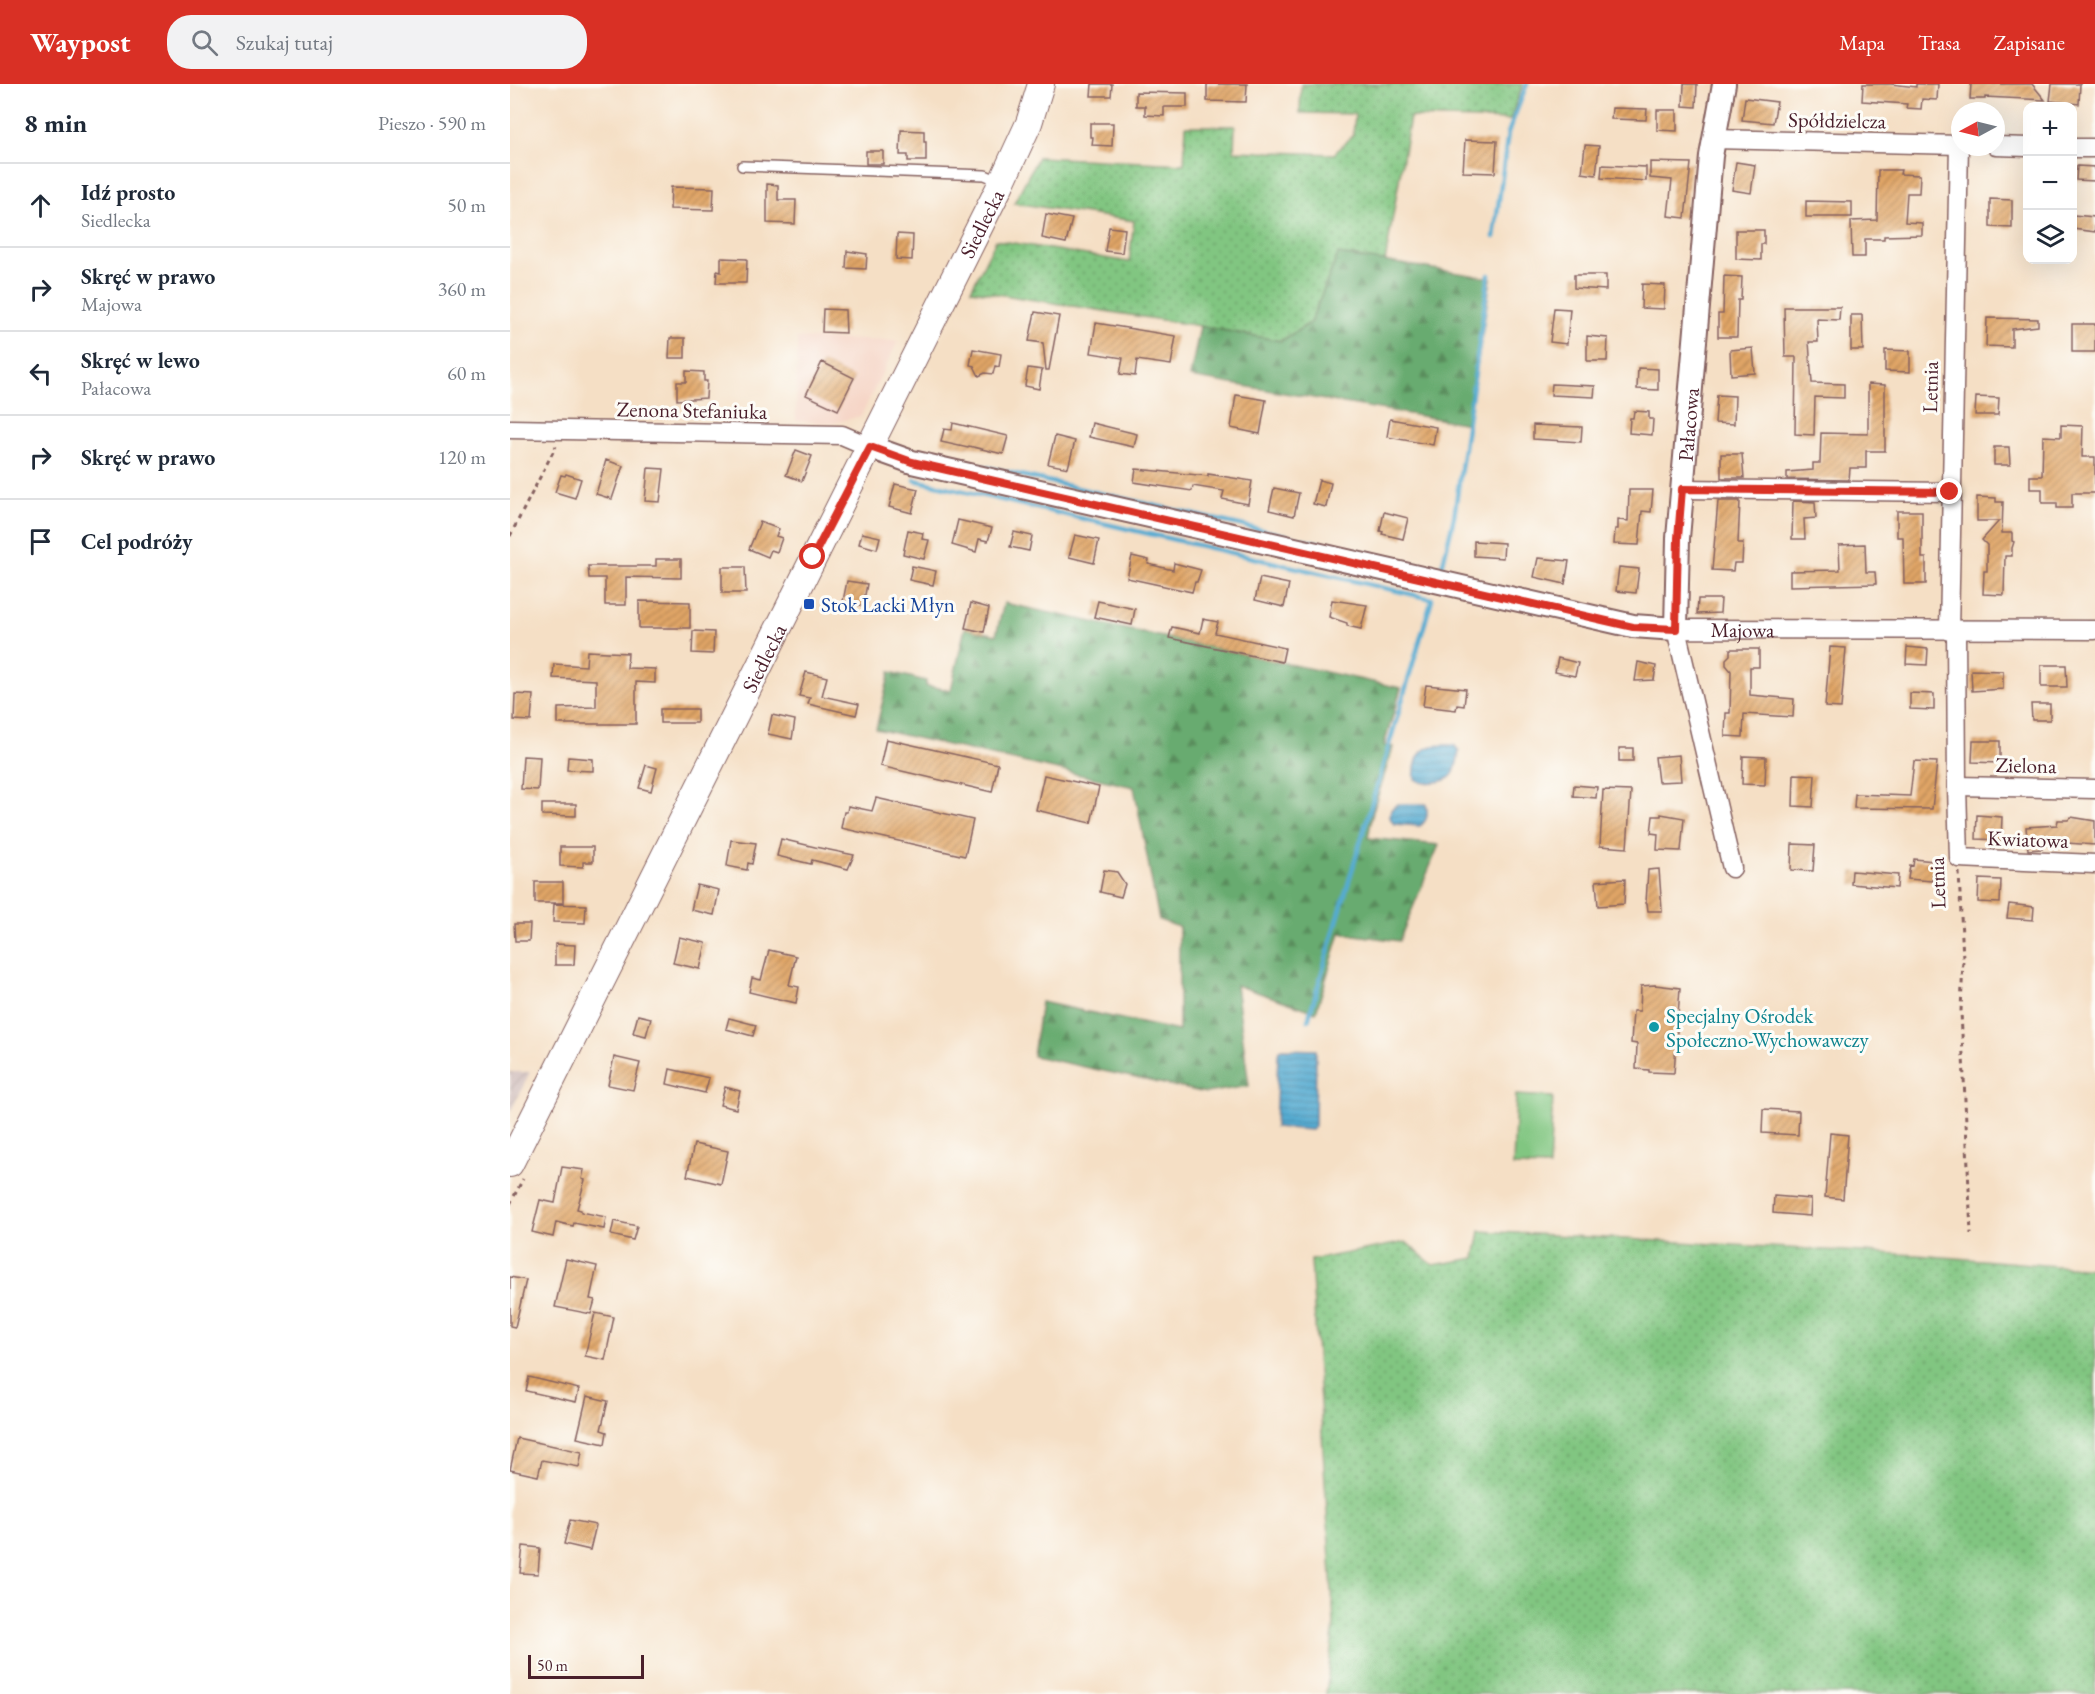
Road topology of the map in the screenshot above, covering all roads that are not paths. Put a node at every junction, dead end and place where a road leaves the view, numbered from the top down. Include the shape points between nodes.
1 (1041, 84) edge
2 (1724, 84) edge
3 (1713, 139) junction
4 (1951, 146) edge
5 (2005, 146) edge
6 (2023, 147) edge
7 (2077, 148) edge
8 (2095, 148) edge
9 (1959, 156) edge
10 (742, 166) dead end
11 (1001, 183) junction
12 (510, 429) edge
13 (870, 447) junction
14 (1682, 489) junction
15 (1950, 492) junction
16 (1676, 629) junction
17 (1952, 630) junction
18 (2095, 630) edge
19 (1957, 786) junction
20 (2095, 789) edge
21 (1959, 858) joint
22 (2095, 864) edge
23 (1732, 868) dead end
24 (510, 1164) edge

1 - 11 main road, Siedlecka via 1029,123
2 - 3 street, Pałacowa
3 - 4 street, Spółdzielcza
3 - 14 street, Pałacowa
5 - 6 street
7 - 8 street
9 - 15 street, Letnia
10 - 11 lane via 985,175
11 - 13 main road, Siedlecka
12 - 13 street, Zenona Stefaniuka via 842,435
13 - 16 street, Majowa via 912,462 1633,627
13 - 24 main road, Siedlecka
14 - 15 street
14 - 16 street, Pałacowa
15 - 17 street, Letnia
16 - 17 street, Majowa
16 - 23 street, Pałacowa
17 - 18 street, Majowa
17 - 19 street, Letnia
19 - 20 street, Zielona
19 - 21 street, Letnia
21 - 22 street, Kwiatowa

